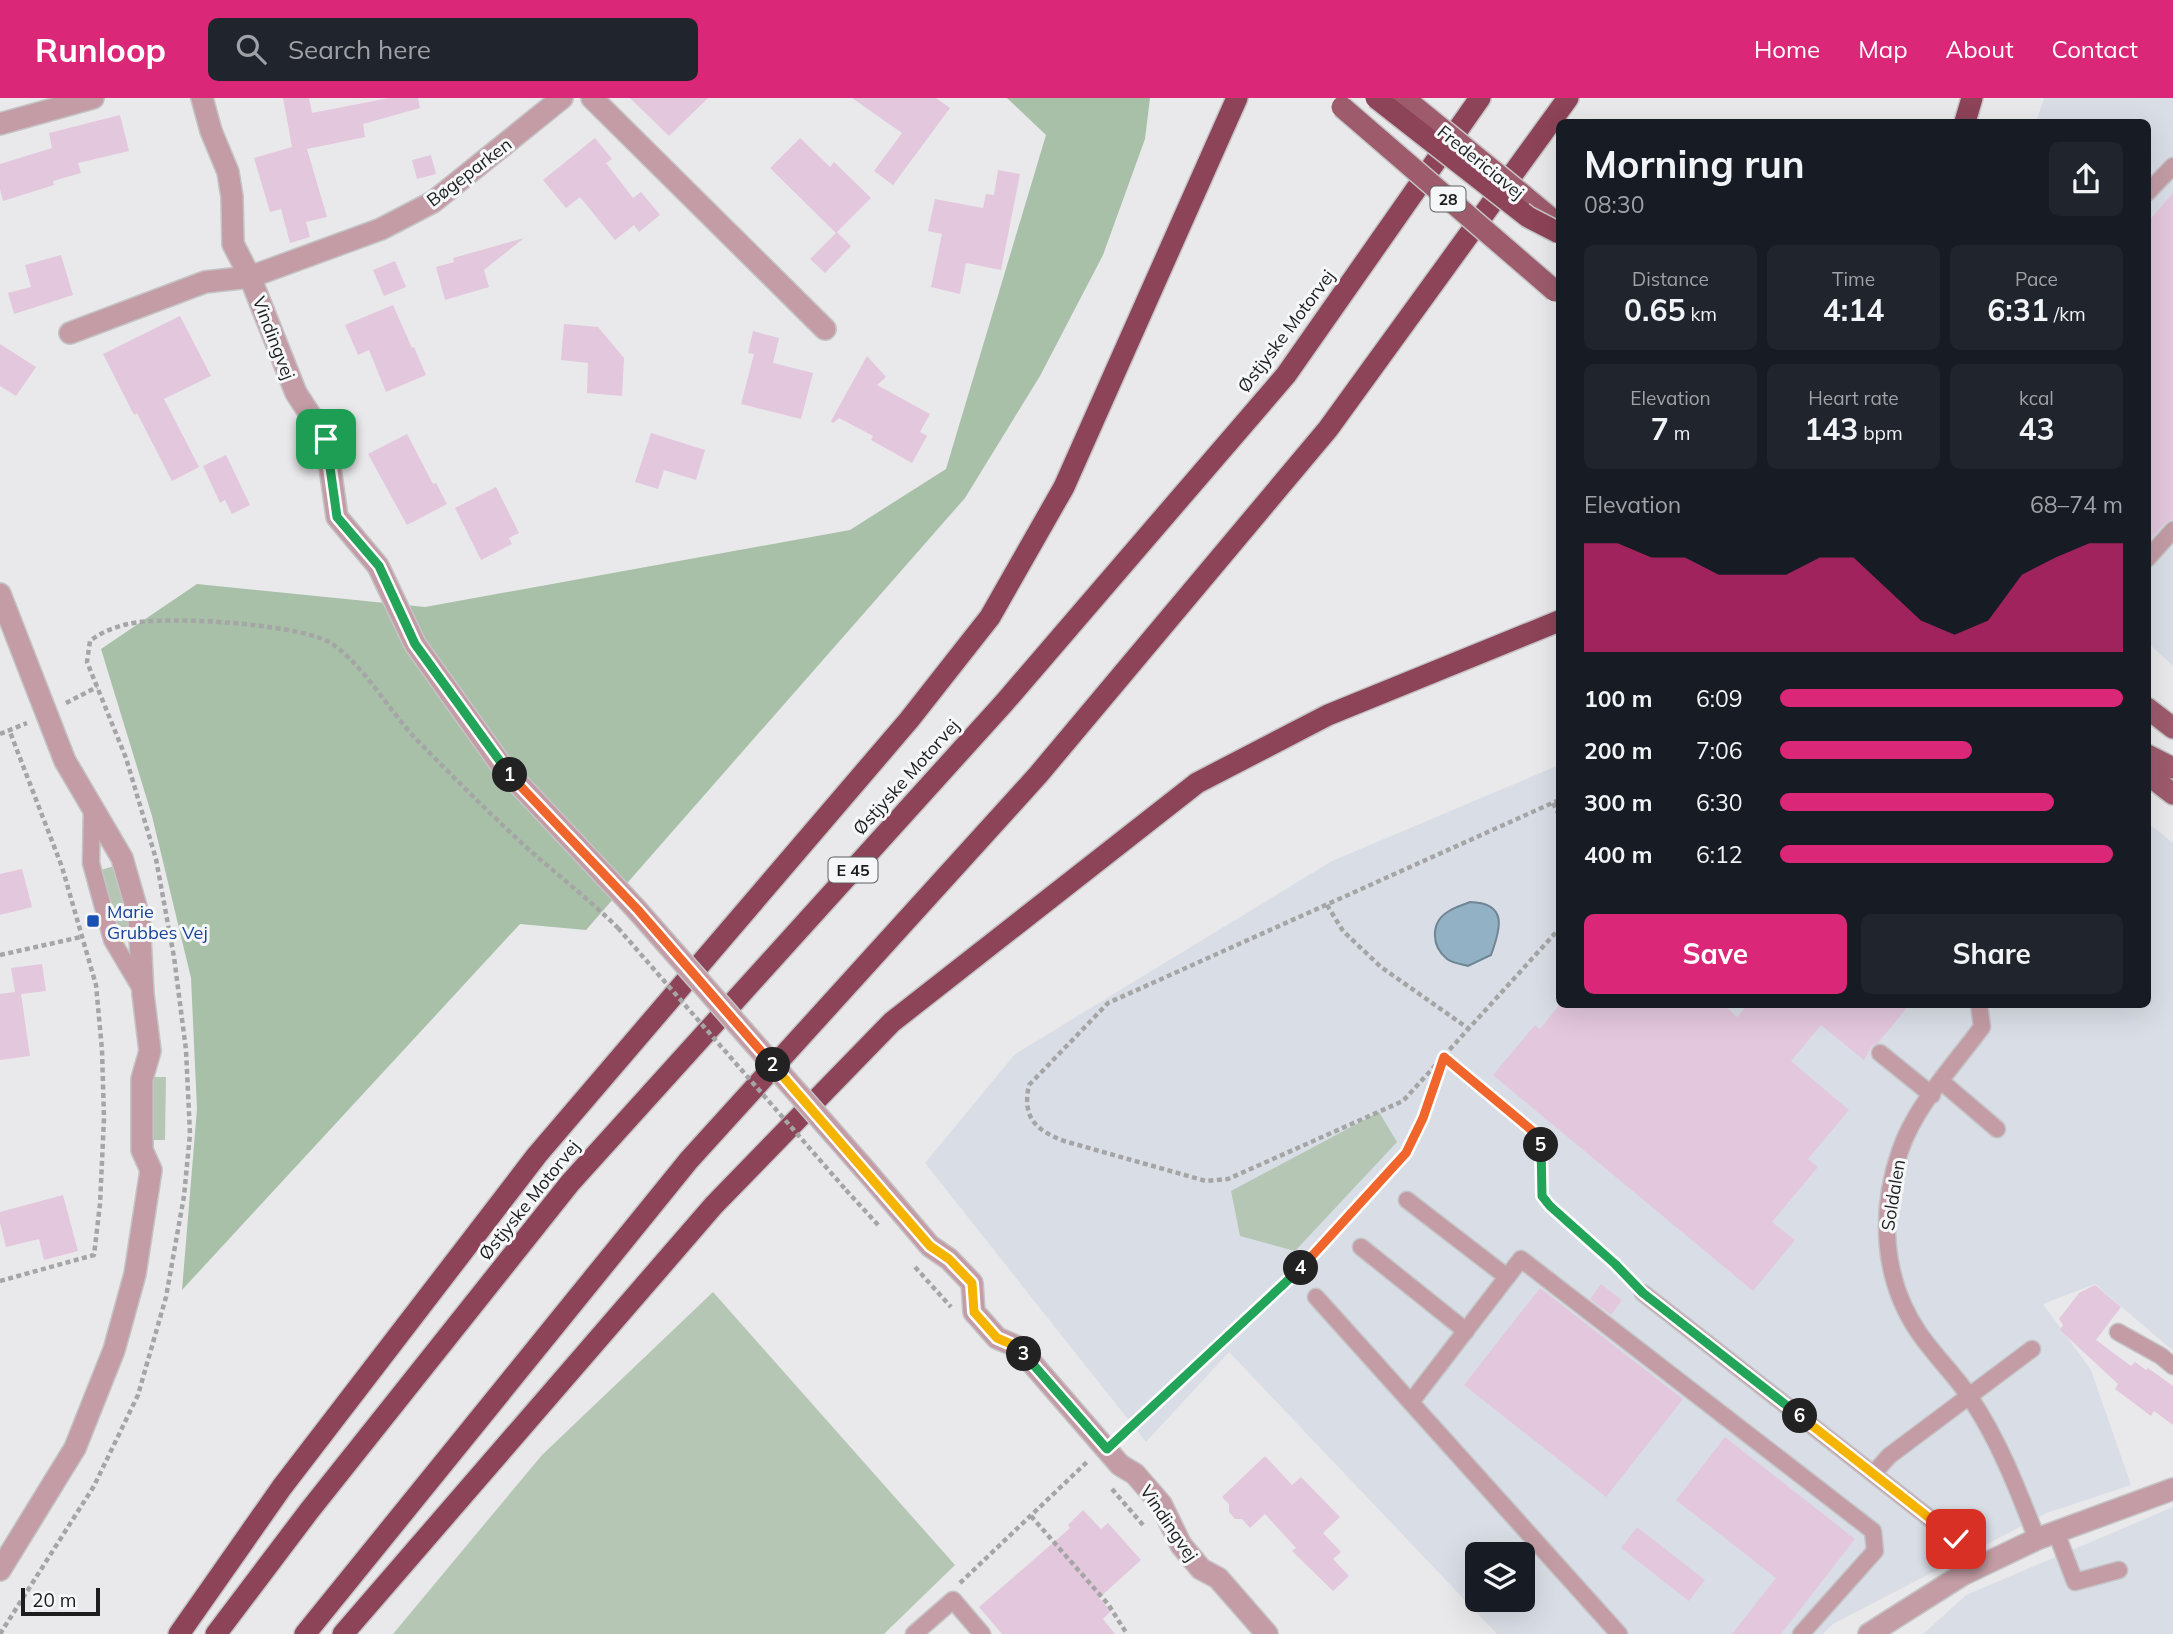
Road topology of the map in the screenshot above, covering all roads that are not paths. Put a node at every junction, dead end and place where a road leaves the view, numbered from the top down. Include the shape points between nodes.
1 (93, 98) edge
2 (202, 98) edge
3 (562, 98) edge
4 (592, 98) edge
5 (1237, 98) edge
6 (1376, 98) edge
7 (1404, 98) edge
8 (1480, 98) edge
9 (1568, 98) edge
10 (1972, 98) edge
11 (1337, 102) edge
12 (1966, 119) edge
13 (0, 124) edge
14 (2173, 166) edge
15 (2151, 189) edge
16 (1556, 223) edge
17 (1556, 231) edge
18 (250, 276) junction
19 (1556, 291) edge
20 (825, 329) dead end
21 (70, 333) dead end
22 (2173, 530) edge
23 (2151, 555) edge
24 (0, 594) edge
25 (1556, 622) edge
26 (2151, 711) edge
27 (2173, 728) edge
28 (2151, 757) edge
29 (2173, 768) edge
30 (2151, 777) edge
31 (2173, 794) edge
32 (92, 806) junction
33 (143, 994) junction
34 (1980, 1008) edge
35 (1880, 1053) dead end
36 (1937, 1088) junction
37 (1997, 1129) dead end
38 (1407, 1200) dead end
39 (1361, 1247) dead end
40 (1507, 1277) junction
41 (1643, 1293) road end
42 (1316, 1297) dead end
43 (1466, 1331) junction
44 (2118, 1332) dead end
45 (2032, 1349) dead end
46 (2173, 1366) edge
47 (1969, 1396) junction
48 (1410, 1402) junction
49 (1874, 1474) junction
50 (2173, 1489) edge
51 (2047, 1536) junction
52 (1956, 1539) dead end
53 (0, 1570) edge
54 (2119, 1570) dead end
55 (179, 1634) edge
56 (216, 1634) edge
57 (305, 1634) edge
58 (343, 1634) edge
59 (914, 1634) edge
60 (982, 1634) edge
61 (1267, 1634) edge
62 (1619, 1634) edge
63 (1801, 1634) edge
64 (1869, 1634) edge

1 - 13 street
2 - 18 street, Vindingvej via 228,172 233,244
3 - 18 street, Bøgeparken via 433,202 382,229
4 - 20 street
5 - 55 highway via 1064,486 990,617 909,720 537,1155 282,1487
6 - 17 highway, bridge via 1528,217
7 - 16 main road, Fredericiavej, bridge
8 - 56 highway, Østjyske Motorvej / E 45 via 1286,375 1004,703 570,1183
9 - 57 highway via 1328,429 1038,775 689,1160
10 - 12 highway
11 - 19 main road, 28, bridge
14 - 15 lane
18 - 21 street, Vindingvej via 205,282
18 - 61 street, Vindingvej, bridge via 296,393 326,439 337,517 379,566 415,644 502,766 638,910 930,1246 972,1283 974,1312 997,1338 1018,1347 1121,1465 1135,1474 1161,1504 1181,1545 1200,1569 1218,1578
22 - 23 lane
24 - 32 street via 65,761
25 - 58 highway via 1328,715 1197,783 892,1022 714,1205
26 - 27 main road
28 - 29 main road
30 - 31 main road
32 - 33 street via 122,858 139,917
32 - 33 lane via 91,863 112,940
33 - 53 street via 150,1051 142,1079 142,1150 151,1170 135,1274 114,1350 75,1448
34 - 36 lane, Soldalen via 1982,1027
35 - 36 lane
36 - 37 lane
36 - 47 lane, Soldalen via 1900,1150 1889,1197 1886,1244 1893,1283 1918,1332
38 - 40 lane
39 - 43 lane
40 - 43 lane
40 - 63 lane via 1521,1259 1873,1531 1875,1551
41 - 49 lane
42 - 48 lane
43 - 48 lane
44 - 46 lane
45 - 47 lane
47 - 49 lane via 1889,1457
47 - 51 lane, Soldalen
48 - 62 lane
49 - 52 lane
50 - 51 street
51 - 54 lane, Soldalen via 2075,1582
51 - 64 street via 1962,1575
59 - 60 lane via 953,1600

